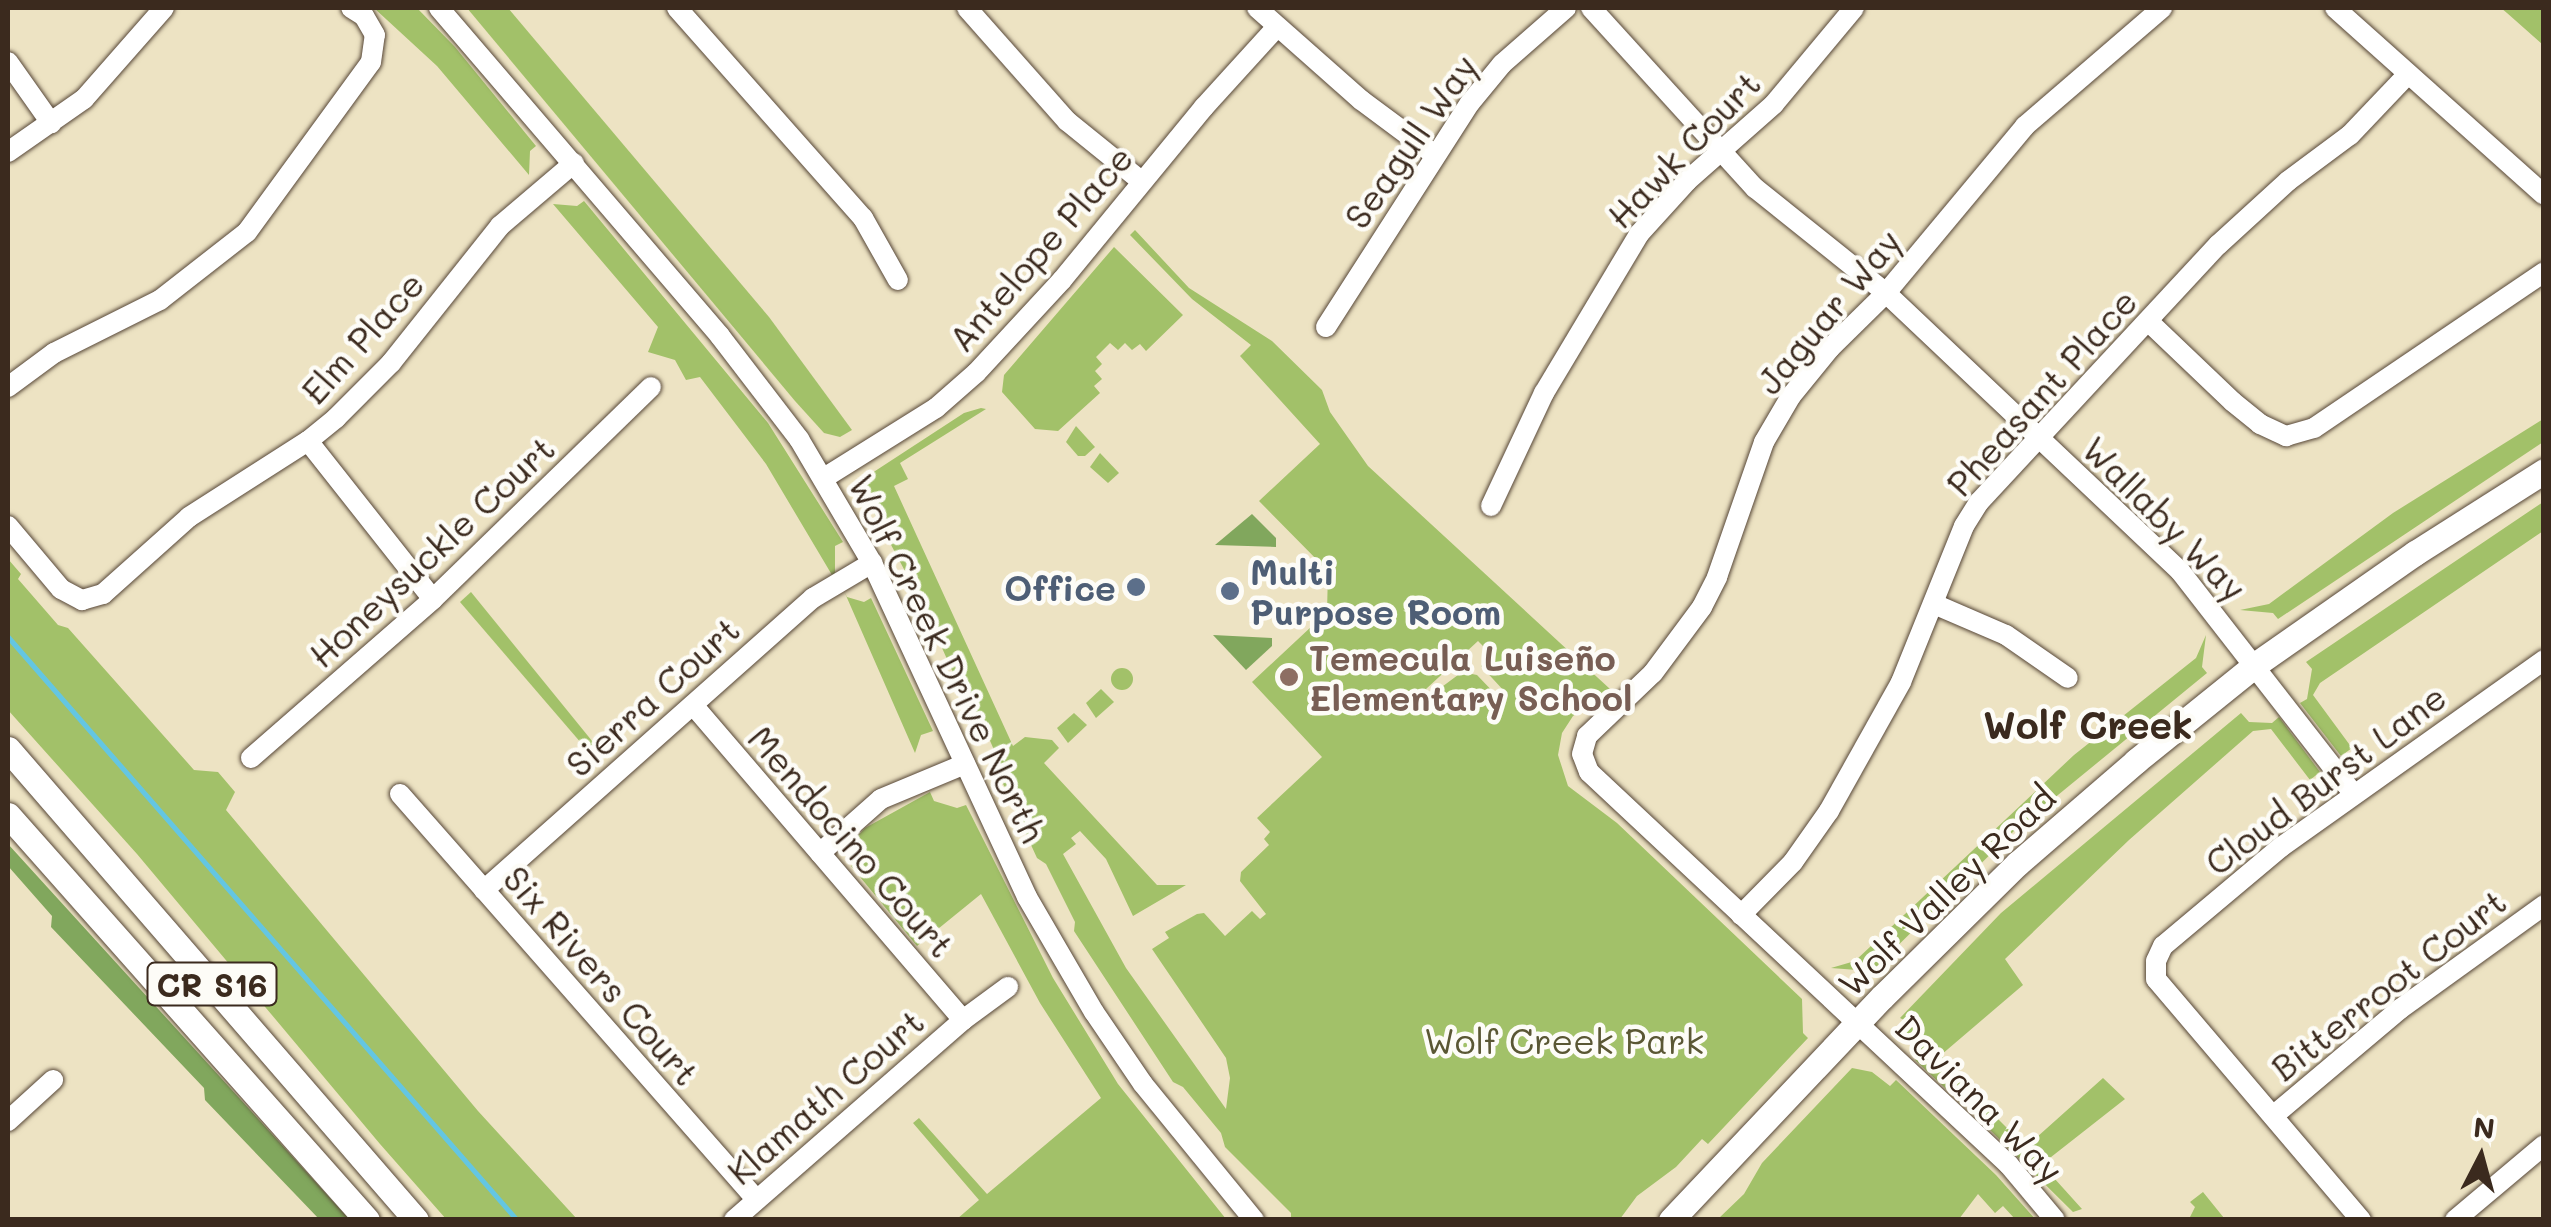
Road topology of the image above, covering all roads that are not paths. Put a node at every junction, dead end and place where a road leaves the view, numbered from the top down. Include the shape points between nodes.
1 (164, 8) edge
2 (351, 8) edge
3 (439, 8) edge
4 (677, 8) edge
5 (966, 8) edge
6 (1257, 8) edge
7 (1566, 8) edge
8 (1591, 8) edge
9 (1854, 8) edge
10 (2162, 8) edge
11 (2335, 8) edge
12 (1276, 28) junction
13 (8, 62) edge
14 (2408, 74) junction
15 (51, 123) junction
16 (8, 152) edge
17 (1722, 152) junction
18 (1435, 154) junction
19 (574, 163) junction
20 (1141, 181) junction
21 (2544, 195) edge
22 (2544, 272) edge
23 (898, 280) dead end
24 (1886, 293) junction
25 (2148, 321) junction
26 (1326, 327) dead end
27 (8, 387) edge
28 (651, 387) dead end
29 (2037, 437) junction
30 (308, 441) junction
31 (2544, 471) edge
32 (824, 478) junction
33 (1492, 506) dead end
34 (8, 526) edge
35 (872, 563) junction
36 (433, 599) junction
37 (1934, 604) junction
38 (2544, 660) edge
39 (2256, 664) junction
40 (2068, 678) dead end
41 (693, 704) junction
42 (8, 749) edge
43 (1582, 754) joint
44 (251, 758) dead end
45 (966, 764) junction
46 (2353, 793) junction
47 (400, 794) dead end
48 (8, 815) edge
49 (820, 853) junction
50 (484, 890) junction
51 (2544, 905) edge
52 (1741, 915) junction
53 (1008, 987) dead end
54 (962, 1020) junction
55 (1858, 1024) junction
56 (54, 1080) dead end
57 (2274, 1116) junction
58 (8, 1120) edge
59 (2544, 1146) edge
60 (756, 1198) junction
61 (367, 1220) edge
62 (416, 1220) edge
63 (734, 1220) edge
64 (1254, 1220) edge
65 (1672, 1220) edge
66 (2056, 1220) edge
67 (2361, 1220) edge
68 (2455, 1220) edge

1 - 15 street via 110,74
2 - 27 street via 375,35 371,62 247,232 160,300 54,353
3 - 19 street, Wolf Creek Drive North
4 - 23 street via 863,218
5 - 20 street via 1067,120
6 - 12 street
7 - 18 street, Seagull Way via 1502,64
8 - 17 street, Wallaby Way
9 - 17 street, Hawk Court via 1774,104
10 - 24 street, Jaguar Way via 2016,135
11 - 14 street
12 - 18 street
12 - 20 street, Antelope Place
13 - 15 street
14 - 21 street
14 - 25 street, Pheasant Place via 2350,135 2218,245
15 - 16 street
17 - 24 street, Wallaby Way via 1754,188
17 - 33 street, Hawk Court via 1639,234 1544,393
18 - 26 street, Seagull Way
19 - 30 street, Elm Place via 500,226 391,364
19 - 32 street, Wolf Creek Drive North via 720,336
20 - 32 street, Antelope Place via 976,373 936,408
22 - 25 street via 2314,428 2286,436 2233,402
24 - 29 street, Wallaby Way
24 - 43 street, Jaguar Way via 1792,396 1764,442 1702,607 1653,673 1587,736
25 - 29 street, Pheasant Place
28 - 36 street, Honeysuckle Court
29 - 37 street, Pheasant Place via 1964,526
29 - 39 street, Wallaby Way via 2180,572
30 - 34 street, Elm Place via 190,516 103,594 82,600 61,589
30 - 36 street
31 - 39 main road, Wolf Valley Road
32 - 35 street, Wolf Creek Drive North
35 - 41 street, Sierra Court via 813,598
35 - 45 street, Wolf Creek Drive North
36 - 44 street, Honeysuckle Court
37 - 40 street via 2006,635
37 - 52 street, Pheasant Place via 1901,682 1829,810 1793,862
38 - 46 street, Cloud Burst Lane
39 - 46 street, Wallaby Way
39 - 55 main road, Wolf Valley Road via 2018,864
41 - 49 street, Mendocino Court
41 - 50 street, Sierra Court
42 - 62 main road, CR S16
43 - 52 street, Daviana Way via 1589,772
45 - 49 street via 880,799
45 - 64 street, Wolf Creek Drive North via 1027,897 1094,1012 1143,1084
46 - 57 street, Cloud Burst Lane via 2162,946 2156,961 2156,980
47 - 50 street, Six Rivers Court
48 - 61 main road, CR S16
49 - 54 street, Mendocino Court
50 - 60 street, Six Rivers Court
51 - 57 street, Bitterroot Court via 2413,999
52 - 55 street, Daviana Way
53 - 54 street, Klamath Court
54 - 60 street, Klamath Court
55 - 65 main road, Wolf Valley Road
55 - 66 street, Daviana Way via 2009,1165
56 - 58 street
57 - 67 street
59 - 68 street
60 - 63 street, Klamath Court

